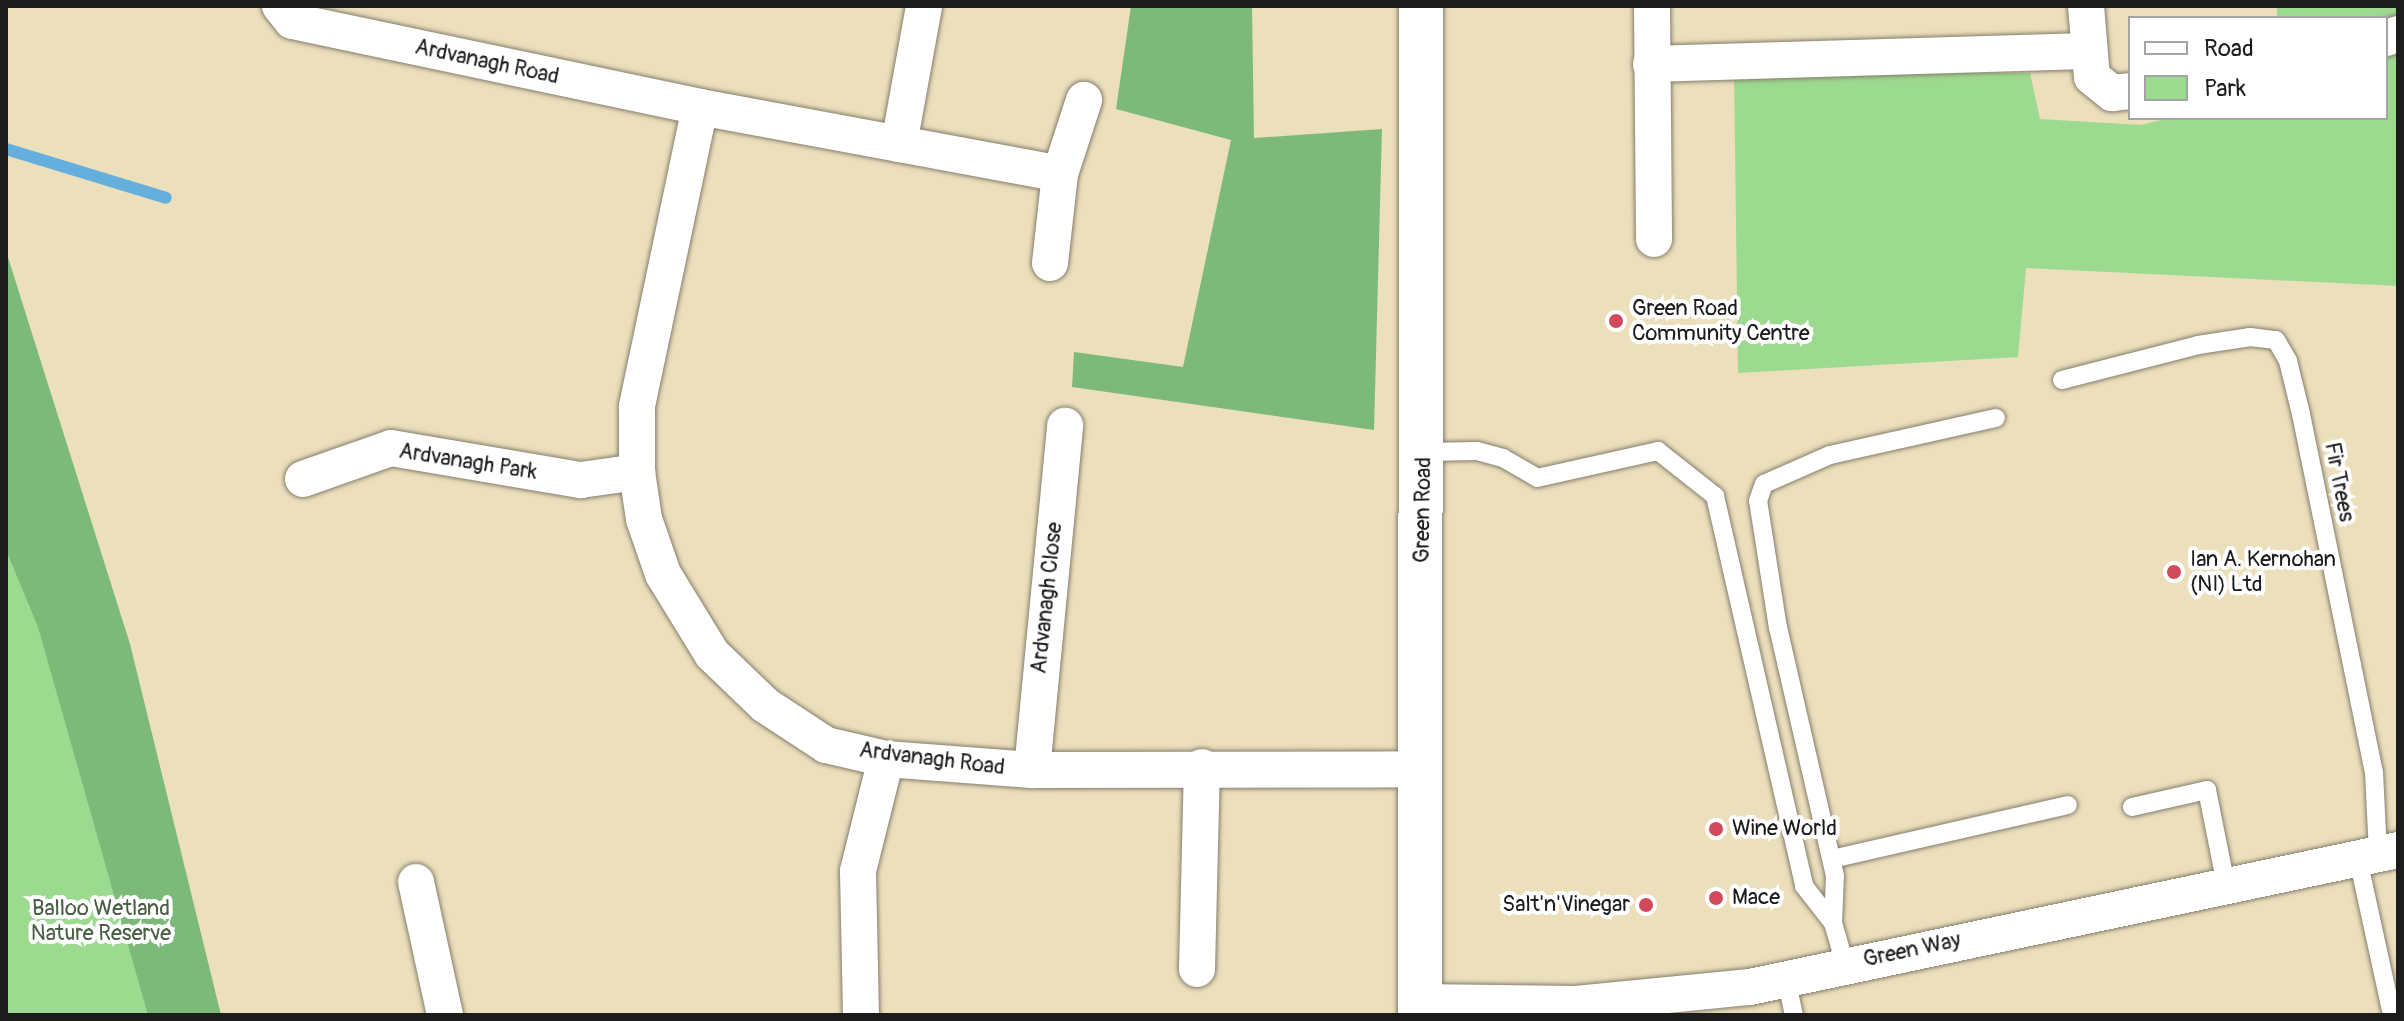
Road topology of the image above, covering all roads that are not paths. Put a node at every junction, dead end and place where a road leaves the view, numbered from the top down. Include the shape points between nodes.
1 (280, 6) edge
2 (924, 6) edge
3 (1421, 6) edge
4 (1652, 6) edge
5 (2086, 6) edge
6 (2086, 51) junction
7 (1651, 64) junction
8 (2128, 91) edge
9 (1084, 100) dead end
10 (700, 107) junction
11 (899, 144) junction
12 (1060, 174) junction
13 (1654, 239) dead end
14 (1050, 263) dead end
15 (2062, 380) dead end
16 (1996, 418) dead end
17 (1065, 426) dead end
18 (1424, 452) junction
19 (637, 472) junction
20 (303, 479) dead end
21 (886, 759) junction
22 (1202, 767) junction
23 (1419, 769) junction
24 (1032, 770) junction
25 (2068, 805) dead end
26 (2132, 807) dead end
27 (2378, 854) edge
28 (1832, 859) junction
29 (416, 882) dead end
30 (2226, 885) junction
31 (1833, 923) junction
32 (1845, 964) junction
33 (1197, 969) dead end
34 (1786, 978) junction
35 (1420, 1009) edge
36 (445, 1015) edge
37 (861, 1015) edge
38 (1794, 1015) edge
39 (2392, 1015) edge

1 - 10 street, Ardvanagh Road via 292,21
2 - 11 street
3 - 18 street, Green Road
4 - 7 street
5 - 6 street
6 - 7 street
6 - 8 street via 2092,77 2112,93
7 - 13 street
9 - 12 street
10 - 11 street, Ardvanagh Road
10 - 19 street, Ardvanagh Road via 637,407
11 - 12 street, Ardvanagh Road
12 - 14 street
15 - 27 lane, Fir Trees via 2198,345 2250,337 2276,340 2288,361 2301,414 2374,772
16 - 28 lane via 1830,455 1764,484 1758,501 1778,628
17 - 24 street, Ardvanagh Close
18 - 23 street, Green Road
18 - 31 lane via 1477,451 1503,458 1537,478 1658,451 1715,496 1804,886
19 - 20 street, Ardvanagh Park via 581,480 391,448
19 - 21 street, Ardvanagh Road via 644,519 663,574 712,654 765,705 826,745
21 - 24 street, Ardvanagh Road
21 - 37 street via 858,871
22 - 23 street, Ardvanagh Road
22 - 24 street, Ardvanagh Road
22 - 33 street
23 - 35 street, Green Road
25 - 28 lane
26 - 30 lane via 2207,790
27 - 30 street, Green Way
27 - 39 lane
28 - 31 lane
29 - 36 street
30 - 32 street, Green Way
31 - 32 lane
32 - 34 street, Green Way
34 - 35 street, Green Way via 1750,987 1576,1004
34 - 38 lane

